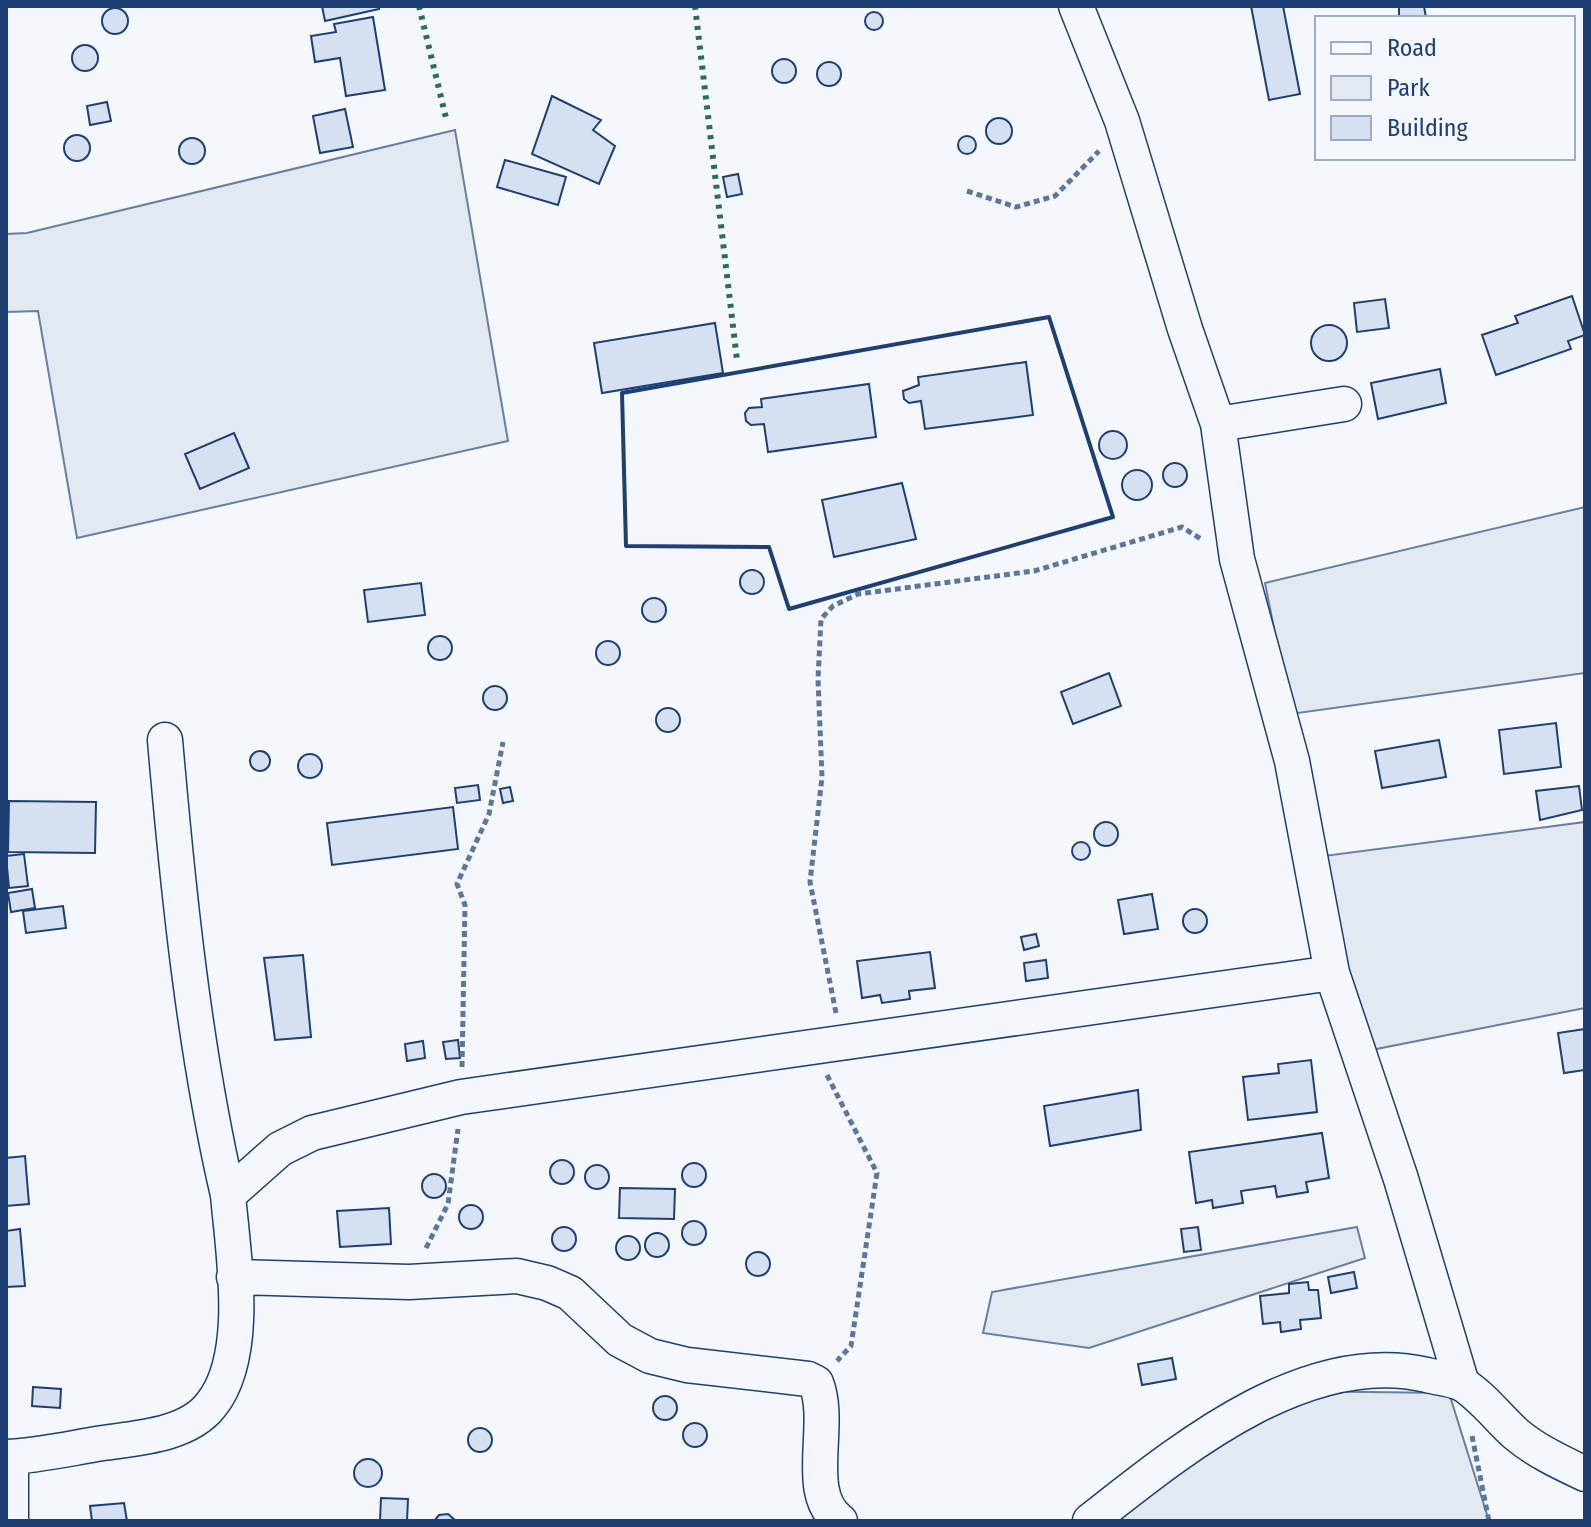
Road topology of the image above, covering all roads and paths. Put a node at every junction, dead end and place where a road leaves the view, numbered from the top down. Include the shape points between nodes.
1 (1076, 6) edge
2 (1122, 121) junction
3 (967, 191) dead end
4 (1344, 404) dead end
5 (1218, 424) junction
6 (1237, 559) junction
7 (165, 740) dead end
8 (503, 742) dead end
9 (1332, 973) junction
10 (827, 1045) junction
11 (461, 1097) junction
12 (228, 1195) junction
13 (234, 1277) junction
14 (409, 1282) junction
15 (816, 1383) junction
16 (1462, 1384) junction
17 (8, 1457) edge
18 (1585, 1474) edge
19 (11, 1521) edge
20 (840, 1521) edge
21 (1090, 1521) edge
22 (1489, 1521) edge

1 - 2 street
2 - 3 path via 1055,196 1016,207
2 - 5 street
4 - 5 street
5 - 6 street
6 - 9 street via 1292,761
6 - 10 path via 1182,527 1034,571 858,594 833,606 821,619 822,777 810,882
7 - 12 street via 213,1130
8 - 11 path via 489,814 457,884 465,905
9 - 10 street
9 - 16 street
10 - 11 street
10 - 15 path via 877,1173 851,1346
11 - 12 street via 312,1133 280,1149
11 - 14 path via 448,1204
12 - 13 street
13 - 14 street
13 - 17 street via 237,1331 211,1406 183,1425 153,1436
14 - 15 street via 517,1276 547,1283 570,1293 620,1340 650,1356
15 - 20 street via 824,1401 820,1485 825,1505
16 - 18 street via 1518,1436
16 - 21 street via 1411,1371 1369,1371 1320,1381 1241,1411 1175,1453
16 - 22 path
17 - 19 street

